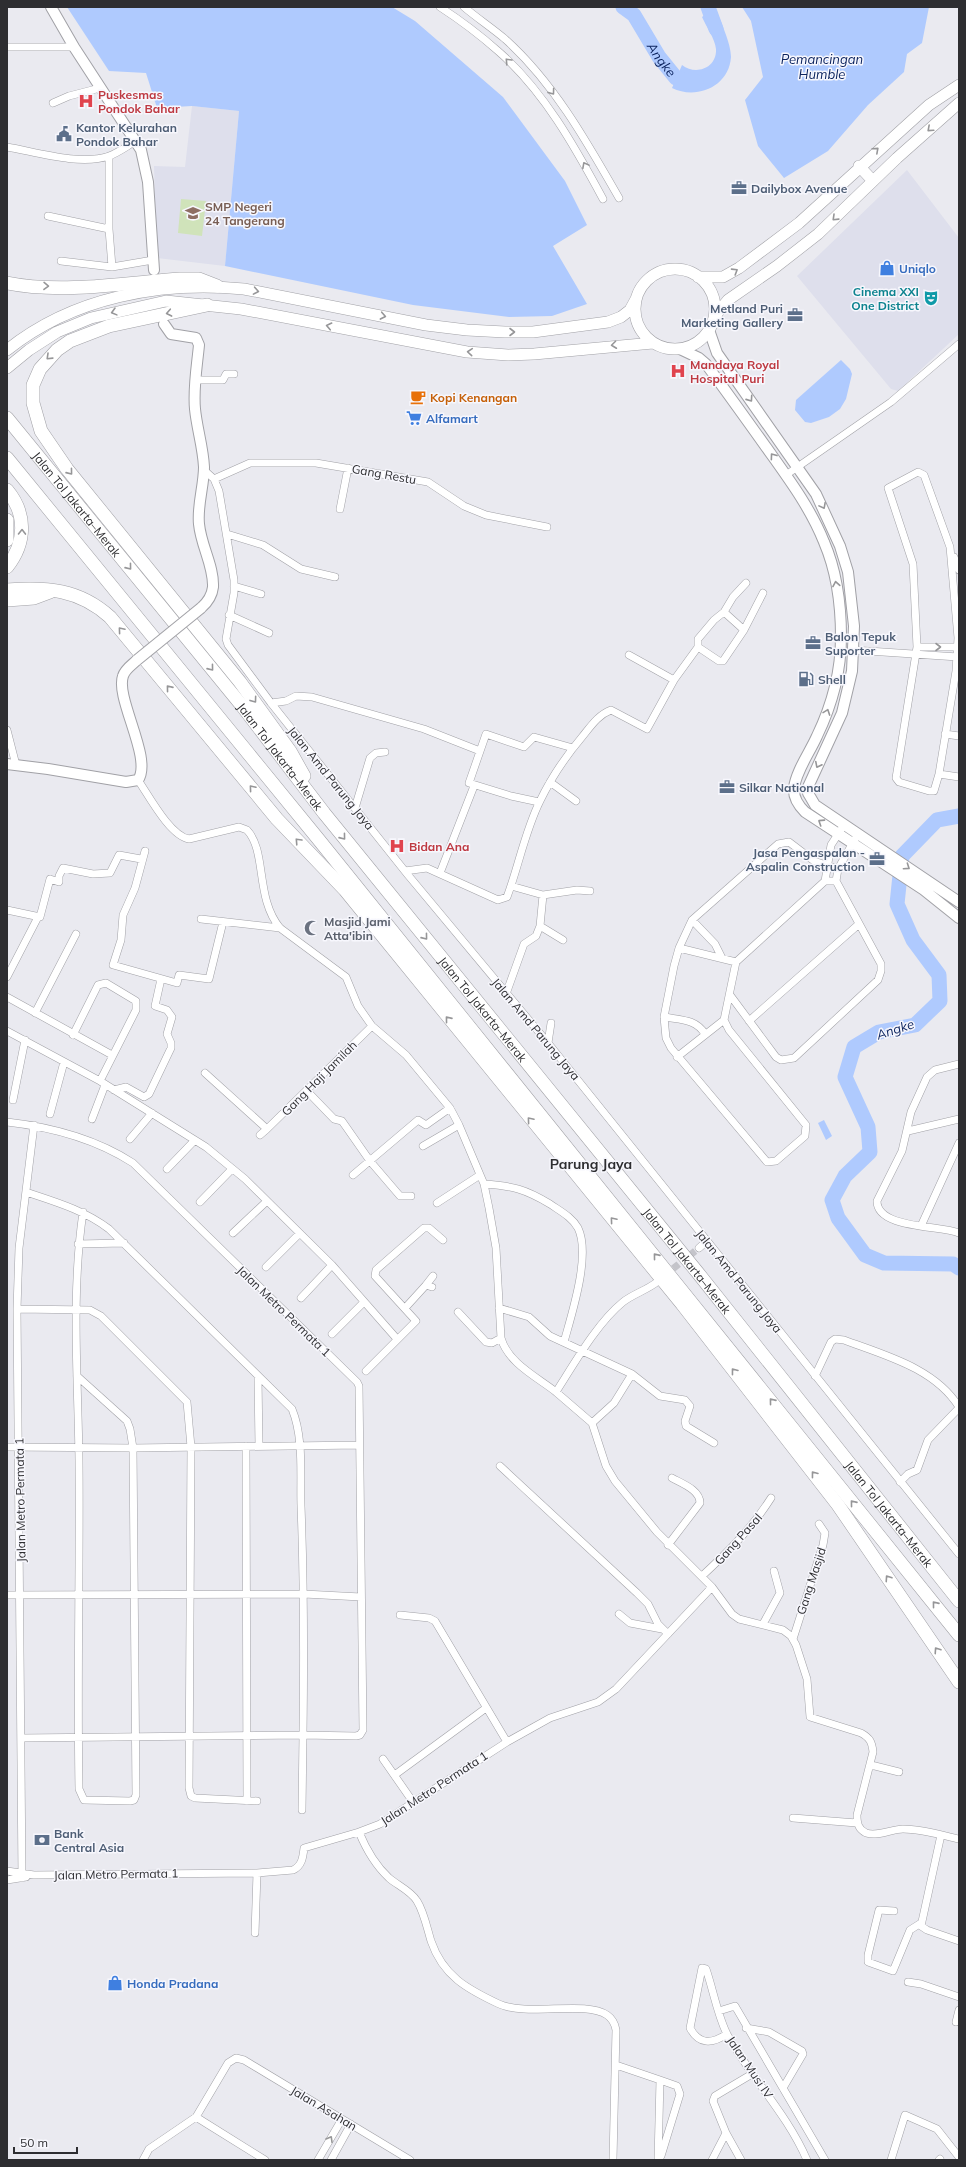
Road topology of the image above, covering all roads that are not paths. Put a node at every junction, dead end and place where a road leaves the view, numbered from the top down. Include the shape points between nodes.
1 (50, 7) edge
2 (440, 7) edge
3 (464, 7) edge
4 (7, 47) edge
5 (74, 47) junction
6 (957, 84) edge
7 (100, 88) junction
8 (53, 103) dead end
9 (959, 103) edge
10 (136, 141) junction
11 (7, 147) edge
12 (109, 156) junction
13 (859, 166) junction
14 (873, 181) junction
15 (619, 198) dead end
16 (603, 199) dead end
17 (48, 216) dead end
18 (108, 229) junction
19 (61, 261) dead end
20 (153, 265) joint
21 (112, 268) junction
22 (698, 276) junction
23 (7, 283) edge
24 (217, 286) junction
25 (636, 298) junction
26 (207, 305) junction
27 (164, 324) dead end
28 (711, 326) junction
29 (653, 342) junction
30 (959, 344) edge
31 (680, 349) junction
32 (7, 350) edge
33 (7, 368) edge
34 (234, 374) dead end
35 (196, 380) junction
36 (7, 418) edge
37 (7, 458) edge
38 (798, 466) junction
39 (348, 468) junction
40 (204, 470) junction
41 (786, 475) junction
42 (214, 479) junction
43 (7, 490) edge
44 (340, 509) dead end
45 (7, 520) edge
46 (548, 527) dead end
47 (116, 528) junction
48 (227, 534) junction
49 (7, 540) edge
50 (950, 547) junction
51 (7, 567) edge
52 (959, 570) edge
53 (335, 577) dead end
54 (746, 583) dead end
55 (234, 586) junction
56 (7, 590) edge
57 (52, 591) junction
58 (763, 593) dead end
59 (261, 594) dead end
60 (7, 600) edge
61 (724, 612) junction
62 (958, 614) edge
63 (229, 615) junction
64 (744, 630) junction
65 (269, 633) dead end
66 (194, 647) junction
67 (958, 647) edge
68 (698, 648) junction
69 (853, 650) junction
70 (917, 651) junction
71 (629, 655) dead end
72 (958, 657) junction
73 (674, 680) junction
74 (956, 695) edge
75 (271, 703) junction
76 (7, 730) edge
77 (946, 734) junction
78 (959, 736) edge
79 (573, 748) junction
80 (480, 751) junction
81 (385, 752) dead end
82 (11, 765) edge
83 (938, 774) junction
84 (959, 777) edge
85 (138, 780) junction
86 (550, 782) junction
87 (474, 786) junction
88 (808, 793) junction
89 (796, 800) junction
90 (576, 801) dead end
91 (539, 802) junction
92 (355, 808) junction
93 (324, 813) junction
94 (844, 824) junction
95 (838, 833) junction
96 (856, 839) junction
97 (145, 851) dead end
98 (141, 859) junction
99 (826, 866) junction
100 (838, 869) junction
101 (405, 871) junction
102 (440, 873) junction
103 (836, 881) junction
104 (825, 882) junction
105 (511, 886) junction
106 (927, 886) junction
107 (590, 891) dead end
108 (943, 891) junction
109 (543, 895) junction
110 (937, 900) junction
111 (959, 902) edge
112 (7, 910) edge
113 (959, 918) edge
114 (37, 919) dead end
115 (201, 919) dead end
116 (692, 920) junction
117 (223, 922) junction
118 (858, 924) junction
119 (540, 926) junction
120 (280, 928) junction
121 (76, 934) dead end
122 (563, 940) dead end
123 (679, 948) junction
124 (722, 958) junction
125 (736, 962) junction
126 (7, 978) edge
127 (161, 979) junction
128 (506, 994) junction
129 (730, 995) junction
130 (7, 997) edge
131 (35, 1013) junction
132 (664, 1017) junction
133 (724, 1020) junction
134 (749, 1021) junction
135 (551, 1023) dead end
136 (372, 1026) junction
137 (7, 1031) edge
138 (705, 1034) junction
139 (73, 1035) junction
140 (25, 1040) junction
141 (548, 1043) junction
142 (112, 1054) junction
143 (677, 1057) junction
144 (64, 1062) junction
145 (959, 1064) edge
146 (205, 1073) dead end
147 (102, 1083) junction
148 (114, 1090) junction
149 (307, 1091) junction
150 (13, 1100) dead end
151 (450, 1108) junction
152 (152, 1113) junction
153 (50, 1114) dead end
154 (92, 1119) dead end
155 (959, 1119) edge
156 (7, 1122) edge
157 (34, 1125) junction
158 (459, 1125) junction
159 (267, 1129) junction
160 (908, 1131) junction
161 (260, 1136) dead end
162 (130, 1139) dead end
163 (194, 1140) junction
164 (959, 1143) edge
165 (423, 1146) dead end
166 (370, 1161) junction
167 (167, 1169) dead end
168 (232, 1169) junction
169 (354, 1175) dead end
170 (480, 1175) junction
171 (484, 1184) junction
172 (26, 1192) junction
173 (411, 1196) dead end
174 (267, 1201) junction
175 (200, 1202) dead end
176 (437, 1203) dead end
177 (83, 1212) junction
178 (921, 1226) junction
179 (233, 1233) dead end
180 (959, 1233) edge
181 (299, 1234) junction
182 (443, 1240) dead end
183 (708, 1241) junction
184 (124, 1243) junction
185 (78, 1244) junction
186 (699, 1248) tunnel mouth
187 (332, 1265) junction
188 (266, 1267) dead end
189 (433, 1276) dead end
190 (657, 1282) dead end
191 (301, 1298) dead end
192 (364, 1302) junction
193 (406, 1307) junction
194 (499, 1308) junction
195 (17, 1309) junction
196 (76, 1309) junction
197 (458, 1312) dead end
198 (332, 1334) dead end
199 (501, 1338) junction
200 (397, 1339) junction
201 (564, 1342) junction
202 (583, 1350) junction
203 (366, 1371) dead end
204 (632, 1374) junction
205 (78, 1376) junction
206 (815, 1376) junction
207 (258, 1378) junction
208 (556, 1392) junction
209 (959, 1407) edge
210 (592, 1423) junction
211 (714, 1443) dead end
212 (360, 1445) junction
213 (246, 1446) junction
214 (259, 1446) junction
215 (299, 1446) junction
216 (7, 1447) edge
217 (19, 1447) junction
218 (78, 1447) junction
219 (191, 1447) junction
220 (133, 1448) junction
221 (500, 1466) dead end
222 (672, 1478) dead end
223 (900, 1482) junction
224 (771, 1498) dead end
225 (819, 1524) dead end
226 (668, 1545) junction
227 (959, 1554) edge
228 (774, 1571) dead end
229 (702, 1576) junction
230 (712, 1587) junction
231 (191, 1594) junction
232 (247, 1594) junction
233 (304, 1594) junction
234 (7, 1595) edge
235 (21, 1595) junction
236 (80, 1595) junction
237 (135, 1595) junction
238 (361, 1597) junction
239 (959, 1601) edge
240 (619, 1614) dead end
241 (400, 1615) dead end
242 (763, 1624) junction
243 (662, 1629) junction
244 (668, 1634) junction
245 (959, 1634) edge
246 (793, 1639) junction
247 (959, 1682) edge
248 (486, 1708) junction
249 (247, 1734) junction
250 (303, 1735) junction
251 (191, 1736) junction
252 (78, 1737) junction
253 (136, 1737) junction
254 (21, 1738) junction
255 (507, 1742) junction
256 (383, 1759) dead end
257 (871, 1765) junction
258 (899, 1772) dead end
259 (396, 1774) junction
260 (247, 1800) junction
261 (257, 1801) dead end
262 (413, 1802) junction
263 (302, 1810) dead end
264 (793, 1818) dead end
265 (857, 1823) junction
266 (359, 1832) junction
267 (941, 1834) junction
268 (959, 1840) edge
269 (7, 1871) edge
270 (257, 1873) junction
271 (22, 1875) junction
272 (7, 1880) edge
273 (894, 1911) dead end
274 (921, 1923) junction
275 (256, 1933) dead end
276 (959, 1941) edge
277 (908, 1982) dead end
278 (959, 1997) edge
279 (727, 2008) junction
280 (959, 2010) edge
281 (956, 2022) dead end
282 (746, 2028) junction
283 (727, 2034) junction
284 (616, 2065) junction
285 (752, 2074) junction
286 (660, 2080) junction
287 (783, 2088) junction
288 (196, 2117) junction
289 (342, 2119) junction
290 (351, 2124) junction
291 (726, 2133) junction
292 (959, 2157) edge
293 (143, 2160) edge
294 (265, 2160) edge
295 (318, 2160) edge
296 (331, 2160) edge
297 (410, 2160) edge
298 (613, 2160) edge
299 (659, 2160) edge
300 (712, 2160) edge
301 (741, 2160) edge
302 (807, 2160) edge
303 (825, 2160) edge
304 (891, 2160) edge

1 - 5 street
16 -> 2 street via 574,145 534,89 499,52
3 -> 15 street via 505,40 544,81 585,137
4 - 5 street
5 - 7 street
13 -> 6 main road via 928,105
7 - 8 street
7 - 10 street
9 -> 14 main road
10 - 12 street
10 - 20 street via 146,169
11 - 12 street via 77,160
12 - 18 street
13 - 14 main road
22 -> 13 main road via 723,277 739,268 799,223
14 -> 28 main road via 818,234 728,300
17 - 18 street
18 - 21 street
19 - 21 street
20 - 21 street
22 - 25 main road via 681,270 662,271 650,278
22 - 28 main road via 707,285 713,297 715,310
23 -> 24 highway via 60,286 199,279
24 -> 25 main road via 272,294 426,325 505,332 533,332 608,322 630,310
24 - 32 main road via 151,291 91,304 46,324
25 - 29 main road via 637,323
29 -> 26 main road via 534,354 467,352 269,314
26 -> 33 main road via 166,301 91,318 57,332
26 -> 47 highway via 84,334 57,350 45,361 33,385 33,403 41,431 67,469
27 - 35 street via 171,334 198,340
28 - 31 main road via 701,339 691,346
28 -> 38 street via 717,353
29 - 31 main road via 666,348
30 - 38 street via 891,402
41 -> 31 street via 706,364
34 - 35 street via 226,374 223,380
35 - 40 street via 195,409 202,442
36 -> 66 highway, Jalan Tol Jakarta–Merak
245 -> 37 highway, Jalan Tol Jakarta–Merak via 324,846
38 - 41 street
38 -> 69 street via 816,494 840,546 848,572
39 - 42 street, Gang Restu via 316,462 255,462
39 - 44 street
39 - 46 street, Gang Restu via 428,482 464,506 486,515
40 - 42 street, Jalan Amd Parung Jaya
40 - 85 street, bridge via 199,523 211,568 211,595 201,608 126,670 122,681 139,748 141,773
89 -> 41 street via 796,780 826,717 836,683 840,655 840,617 836,580 825,544 811,513
42 - 48 street, Jalan Amd Parung Jaya via 219,491
51 -> 43 highway via 19,548 22,537 20,515
45 - 49 highway
47 - 66 highway
47 -> 93 highway via 245,688 290,751
48 - 53 street via 263,545 302,569
48 - 55 street, Jalan Amd Parung Jaya
50 - 52 street
50 - 62 street
50 - 70 street via 924,475 918,472 891,484 889,492 913,564
54 - 61 street
55 - 59 street
55 - 63 street, Jalan Amd Parung Jaya
56 - 57 highway via 33,588
57 - 60 highway via 34,598
247 -> 57 highway via 838,1505 682,1304 345,890 277,818 110,617 99,607 79,596
58 - 64 street
61 - 64 street
61 - 68 street via 698,639
62 - 67 street
63 - 65 street
63 - 75 street, Jalan Amd Parung Jaya via 226,632 228,645
64 - 68 street via 723,661
66 -> 93 highway, Jalan Tol Jakarta–Merak
70 -> 67 street
67 - 72 street
68 - 73 street
69 - 70 street
69 -> 88 street via 852,671 842,713 810,781
70 - 72 street
70 - 83 street via 896,778 900,782 929,792 934,791
71 - 73 street
72 - 74 street
73 - 79 street via 647,729 611,710 602,713
74 - 77 street
75 - 80 street via 286,701 296,696 312,696 424,729
75 - 92 street, Jalan Amd Parung Jaya
76 - 82 street
77 - 78 street
77 - 83 street
79 - 80 street via 534,737 524,747 486,734
79 - 86 street
80 - 87 street via 469,783
81 - 92 street via 376,753 370,758
82 - 85 street via 126,782
83 - 84 street
85 - 120 street via 162,816 181,836 193,838 239,827 247,830 255,843 266,906
86 - 90 street
86 - 91 street
87 - 91 street
87 - 102 street
88 - 89 street
88 - 94 street via 815,805
95 -> 89 street via 805,812
91 - 105 street
92 - 101 street, Jalan Amd Parung Jaya
93 -> 239 highway, Jalan Tol Jakarta–Merak via 698,1272
94 - 95 street
94 - 96 street
95 - 96 street
95 - 99 street via 831,845
96 - 100 street
96 - 106 street
97 - 98 street
98 - 112 street via 119,855 110,873 93,874 63,868 59,882 50,880 40,916
98 - 127 street via 135,888 123,915 121,940 113,965
99 - 100 street
99 - 104 street
99 - 116 street via 789,842 778,844
100 - 103 street
101 - 102 street via 427,868
101 - 128 street, Jalan Amd Parung Jaya
102 - 105 street via 498,900 507,897
103 - 104 street
103 - 118 street
104 - 125 street
105 - 109 street
106 - 108 street
106 - 110 street
107 - 109 street via 577,890
108 - 110 street
108 - 111 street
109 - 119 street
110 - 113 street
114 - 126 street
115 - 117 street
116 - 123 street
116 - 124 street via 715,944
117 - 120 street
117 - 127 street via 209,978 179,975 177,983
118 - 134 street
118 - 134 street via 881,964 878,980 794,1058 782,1060 776,1057
119 - 122 street
119 - 128 street via 536,936 524,944
120 - 136 street via 346,977 358,1006
121 - 131 street
123 - 124 street
123 - 132 street
124 - 125 street
125 - 129 street
127 - 148 street via 155,1006 167,1010 172,1017 167,1034 171,1048 149,1094 144,1097 126,1086
128 - 141 street, Jalan Amd Parung Jaya
129 - 133 street
129 - 134 street
130 - 131 street
131 - 139 street
132 - 138 street via 693,1022 701,1027
132 - 143 street via 666,1038
133 - 138 street
133 - 143 street via 729,1030 806,1125 805,1136 776,1161 763,1160
135 - 141 street
136 - 149 street, Gang Haji Jamilah via 318,1077
136 - 151 street via 406,1055
137 - 140 street
138 - 143 street
139 - 142 street
139 - 142 street via 98,985 106,983 137,1004
140 - 144 street
140 - 150 street
141 - 183 street, Jalan Amd Parung Jaya
142 - 147 street
144 - 147 street
144 - 153 street
145 - 160 street via 936,1070 927,1077 911,1112
146 - 159 street
147 - 148 street
147 - 154 street
148 - 152 street
149 - 159 street, Gang Haji Jamilah
149 - 166 street via 334,1119 342,1121
151 - 158 street
151 - 166 street via 426,1125 418,1120
152 - 162 street
152 - 163 street
155 - 160 street
156 - 157 street, Jalan Metro Permata 1
157 - 172 street, Jalan Metro Permata 1
157 - 212 street, Jalan Metro Permata 1 via 101,1146 134,1163 357,1382 360,1392
158 - 165 street
158 - 170 street
159 - 161 street, Gang Haji Jamilah
160 - 178 street via 902,1151 878,1197 877,1205 882,1214 906,1224
163 - 167 street
163 - 168 street
164 - 178 street
166 - 169 street
166 - 173 street via 400,1196
168 - 174 street
168 - 175 street
170 - 171 street
170 - 176 street
171 - 194 street via 496,1248
171 - 201 street via 508,1186 530,1192 567,1215 578,1228 582,1244 582,1273
172 - 177 street
172 - 195 street, Jalan Metro Permata 1 via 19,1248
174 - 179 street
174 - 181 street
177 - 184 street via 97,1220
177 - 185 street
178 - 180 street via 945,1228
181 - 187 street
181 - 188 street
182 - 193 street via 429,1228 424,1228 377,1269 375,1275
183 - 186 street
183 - 206 street, Jalan Amd Parung Jaya
184 - 185 street
184 - 207 street
185 - 196 street
187 - 191 street
187 - 192 street
189 - 193 street via 429,1286
190 - 202 street via 616,1309
192 - 198 street
192 - 200 street
193 - 200 street via 416,1321
194 - 199 street
194 - 201 street via 529,1317 550,1336
195 - 196 street
195 - 217 street, Jalan Metro Permata 1
196 - 205 street
196 - 219 street via 90,1310 100,1316 187,1402
197 - 199 street via 486,1342 492,1343
199 - 208 street via 511,1358
200 - 203 street
201 - 202 street
202 - 204 street
202 - 208 street
204 - 210 street via 614,1403
204 - 211 street via 660,1396 685,1400 690,1406 684,1421 686,1426
205 - 218 street
205 - 220 street via 127,1421
206 - 209 street via 831,1342 835,1339 844,1340 907,1364 947,1391
206 - 223 street, Jalan Amd Parung Jaya
207 - 214 street
207 - 215 street via 292,1409
208 - 210 street
209 - 223 street via 928,1440 917,1470
210 - 226 street via 610,1474
212 - 215 street
212 - 238 street, Jalan Metro Permata 1
213 - 214 street
213 - 219 street
213 - 232 street
214 - 215 street
215 - 233 street
216 - 217 street
217 - 218 street
217 - 235 street, Jalan Metro Permata 1
218 - 220 street
218 - 236 street
219 - 220 street
219 - 231 street
220 - 237 street
221 - 243 street via 648,1604
222 - 226 street via 696,1493 700,1497 700,1503
223 - 227 street, Jalan Amd Parung Jaya
224 - 229 street, Gang Pasal via 760,1516 732,1548
225 - 246 street, Gang Masjid via 825,1533 823,1545
226 - 229 street
228 - 242 street via 780,1593
229 - 230 street
230 - 242 street via 732,1614 739,1619
230 - 244 street, Jalan Metro Permata 1
231 - 232 street
231 - 237 street
231 - 251 street
232 - 233 street
232 - 249 street
233 - 238 street
233 - 250 street
234 - 235 street
235 - 236 street
235 - 254 street, Jalan Metro Permata 1
236 - 237 street
236 - 252 street
237 - 253 street
238 - 250 street, Jalan Metro Permata 1 via 362,1732 356,1736
240 - 243 street via 630,1623
241 - 248 street via 430,1618 435,1621
242 - 246 street via 787,1632
243 - 244 street
244 - 255 street, Jalan Metro Permata 1 via 616,1690 598,1702 550,1718
246 - 257 street via 807,1679 810,1717 862,1732 872,1743
248 - 255 street
248 - 259 street
249 - 250 street, Jalan Metro Permata 1
249 - 251 street, Jalan Metro Permata 1
249 - 260 street
250 - 263 street
251 - 253 street, Jalan Metro Permata 1
251 - 260 street via 191,1796 207,1800
252 - 253 street, Jalan Metro Permata 1
252 - 253 street via 79,1789 83,1799 130,1801 134,1800 136,1795
252 - 254 street, Jalan Metro Permata 1
254 - 271 street, Jalan Metro Permata 1
255 - 262 street, Jalan Metro Permata 1
256 - 259 street
257 - 258 street
257 - 265 street
259 - 262 street
260 - 261 street
262 - 266 street, Jalan Metro Permata 1 via 380,1824
264 - 265 street
265 - 267 street via 860,1829 867,1833 901,1829
266 - 270 street, Jalan Metro Permata 1 via 304,1848 301,1863 293,1870
266 - 284 street via 367,1852 388,1878 416,1900 435,1953 451,1976 490,2000 509,2007 583,2009 606,2014 611,2018 616,2030
267 - 268 street
267 - 274 street
269 - 271 street, Jalan Metro Permata 1
270 - 271 street, Jalan Metro Permata 1
270 - 275 street
271 - 272 street, Jalan Metro Permata 1
273 - 274 street via 880,1910 868,1955 868,1962 872,1965 893,1971 910,1930
274 - 276 street via 927,1930
277 - 278 street
279 - 282 street, Jalan Musi IV
279 - 283 street, Jalan Musi IV
279 - 283 street, Jalan Musi IV via 706,1969 702,1968 690,2028 694,2036 704,2041 717,2041
280 - 281 street
282 - 287 street, Jalan Musi IV
282 - 287 street via 769,2032 802,2051 803,2054
283 - 285 street, Jalan Musi IV
284 - 286 street
284 - 298 street
285 - 291 street via 713,2098
285 - 302 street, Jalan Musi IV via 780,2112
286 - 299 street
286 - 299 street via 677,2086 680,2094
287 - 303 street, Jalan Musi IV
288 - 289 street, Jalan Asahan via 228,2063 236,2058 244,2060
288 - 293 street via 149,2149
288 - 294 street
289 - 290 street, Jalan Asahan
295 -> 289 street
290 - 296 street
290 - 297 street, Jalan Asahan
291 - 300 street
291 - 301 street
292 - 304 street via 937,2129 905,2115

